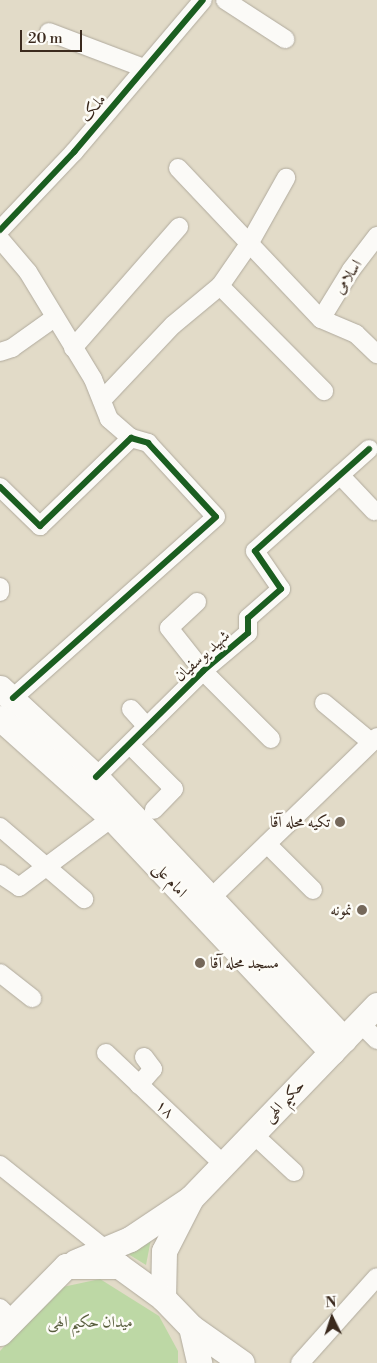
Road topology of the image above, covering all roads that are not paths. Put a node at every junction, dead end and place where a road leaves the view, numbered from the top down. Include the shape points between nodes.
1 (225, 0) edge
2 (193, 3) edge
3 (50, 32) dead end
4 (285, 39) dead end
5 (144, 68) junction
6 (178, 168) dead end
7 (286, 178) dead end
8 (179, 227) dead end
9 (0, 230) edge
10 (377, 236) edge
11 (0, 239) edge
12 (249, 244) junction
13 (220, 286) junction
14 (54, 318) junction
15 (321, 319) junction
16 (73, 348) junction
17 (0, 352) edge
18 (377, 354) edge
19 (324, 391) dead end
20 (102, 400) junction
21 (131, 438) junction
22 (369, 449) dead end
23 (340, 475) junction
24 (0, 487) edge
25 (374, 511) dead end
26 (0, 587) edge
27 (0, 592) edge
28 (197, 602) dead end
29 (204, 671) junction
30 (4, 701) edge
31 (324, 703) dead end
32 (130, 709) dead end
33 (147, 727) junction
34 (271, 738) dead end
35 (374, 739) edge
36 (130, 745) junction
37 (96, 777) junction
38 (154, 810) dead end
39 (112, 818) junction
40 (0, 827) edge
41 (267, 844) junction
42 (48, 866) junction
43 (0, 874) edge
44 (313, 890) dead end
45 (212, 897) junction
46 (84, 898) dead end
47 (0, 973) edge
48 (32, 998) dead end
49 (377, 1004) edge
50 (345, 1038) junction
51 (377, 1040) edge
52 (106, 1053) dead end
53 (144, 1057) dead end
54 (139, 1085) junction
55 (253, 1134) junction
56 (223, 1164) junction
57 (0, 1165) edge
58 (294, 1172) dead end
59 (191, 1198) junction
60 (105, 1249) junction
61 (66, 1266) junction
62 (377, 1277) edge
63 (163, 1298) junction
64 (4, 1320) edge
65 (191, 1327) junction
66 (199, 1363) edge
67 (242, 1363) edge
68 (300, 1363) edge

1 - 4 street
2 - 5 street, ملک
3 - 5 street
5 - 9 street, ملک via 74,152
6 - 12 street
7 - 12 street
8 - 16 street
10 - 15 street, اسلامی via 351,270
11 - 14 street via 28,272
12 - 13 street
12 - 15 street
13 - 19 street
13 - 20 street via 173,324
14 - 16 street
14 - 17 street via 12,348
15 - 18 street via 356,334
16 - 20 street
20 - 21 street via 109,419
21 - 24 street via 40,526
21 - 30 street via 148,443 216,516
22 - 23 street, شهید یوسفیان
23 - 25 street
23 - 29 street, شهید یوسفیان via 255,551 281,589 248,618 248,633
26 - 27 street
28 - 29 street via 169,628
29 - 33 street, شهید یوسفیان
29 - 34 street
30 - 37 main road
30 - 39 main road, امام علی
31 - 35 street
32 - 33 street
33 - 36 street, شهید یوسفیان
35 - 41 street
36 - 37 street, شهید یوسفیان
36 - 38 street via 174,789
37 - 45 main road
39 - 42 street
39 - 50 main road, امام علی
40 - 42 street
41 - 44 street
41 - 45 street
42 - 43 street via 19,887
42 - 46 street
45 - 50 main road
47 - 48 street
49 - 50 main road, حکیم الهی
50 - 51 street
50 - 55 main road, حکیم الهی
52 - 54 street, ۱۸
53 - 54 street via 153,1069
54 - 56 street, ۱۸
55 - 56 main road, حکیم الهی
55 - 58 street
56 - 59 main road, حکیم الهی
57 - 60 street
59 - 60 main road via 130,1239
59 - 63 main road via 164,1251
60 - 61 main road
61 - 63 main road via 119,1266
61 - 64 main road
62 - 68 street
63 - 65 main road
65 - 66 main road
65 - 67 main road

